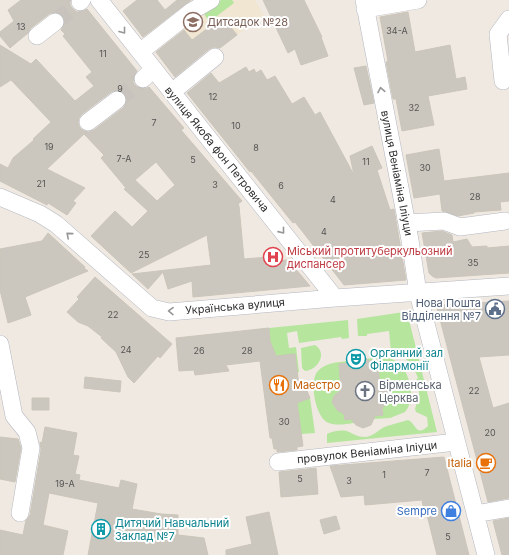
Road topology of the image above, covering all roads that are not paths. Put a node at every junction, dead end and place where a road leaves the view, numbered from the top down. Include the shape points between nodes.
1 (98, 0) edge
2 (211, 0) edge
3 (418, 0) edge
4 (365, 4) edge
5 (509, 19) edge
6 (55, 22) tunnel mouth
7 (37, 36) dead end
8 (140, 52) junction
9 (216, 56) dead end
10 (503, 81) dead end
11 (172, 92) junction
12 (117, 100) tunnel mouth
13 (88, 122) dead end
14 (0, 196) edge
15 (505, 221) dead end
16 (407, 223) junction
17 (509, 286) edge
18 (418, 293) junction
19 (336, 298) junction
20 (0, 344) edge
21 (7, 417) edge
22 (456, 442) junction
23 (278, 462) dead end
24 (509, 508) edge
25 (20, 513) dead end
26 (475, 514) junction
27 (486, 555) edge

1 -> 8 street, вулиця Якоба фон Петровича
2 - 8 street via 192,11
3 - 4 street
16 -> 4 street, вулиця Веніаміна Іліуци
5 - 10 street via 498,34
6 - 7 street
8 - 11 street, вулиця Якоба фон Петровича via 148,74
9 - 11 street
11 -> 19 street, вулиця Якоба фон Петровича
12 - 13 street
19 -> 14 street, Українська вулиця via 169,312 152,308 56,224
15 - 16 street via 460,227 444,221
16 - 18 street, вулиця Веніаміна Іліуци
17 - 18 street, Українська вулиця
18 - 19 street, Українська вулиця
18 - 22 street, вулиця Веніаміна Іліуци
20 - 21 street
21 - 25 street via 27,432 31,448
22 - 23 street, провулок Веніаміна Іліуци
22 - 26 street, вулиця Веніаміна Іліуци
24 - 26 street
26 - 27 street, вулиця Веніаміна Іліуци

